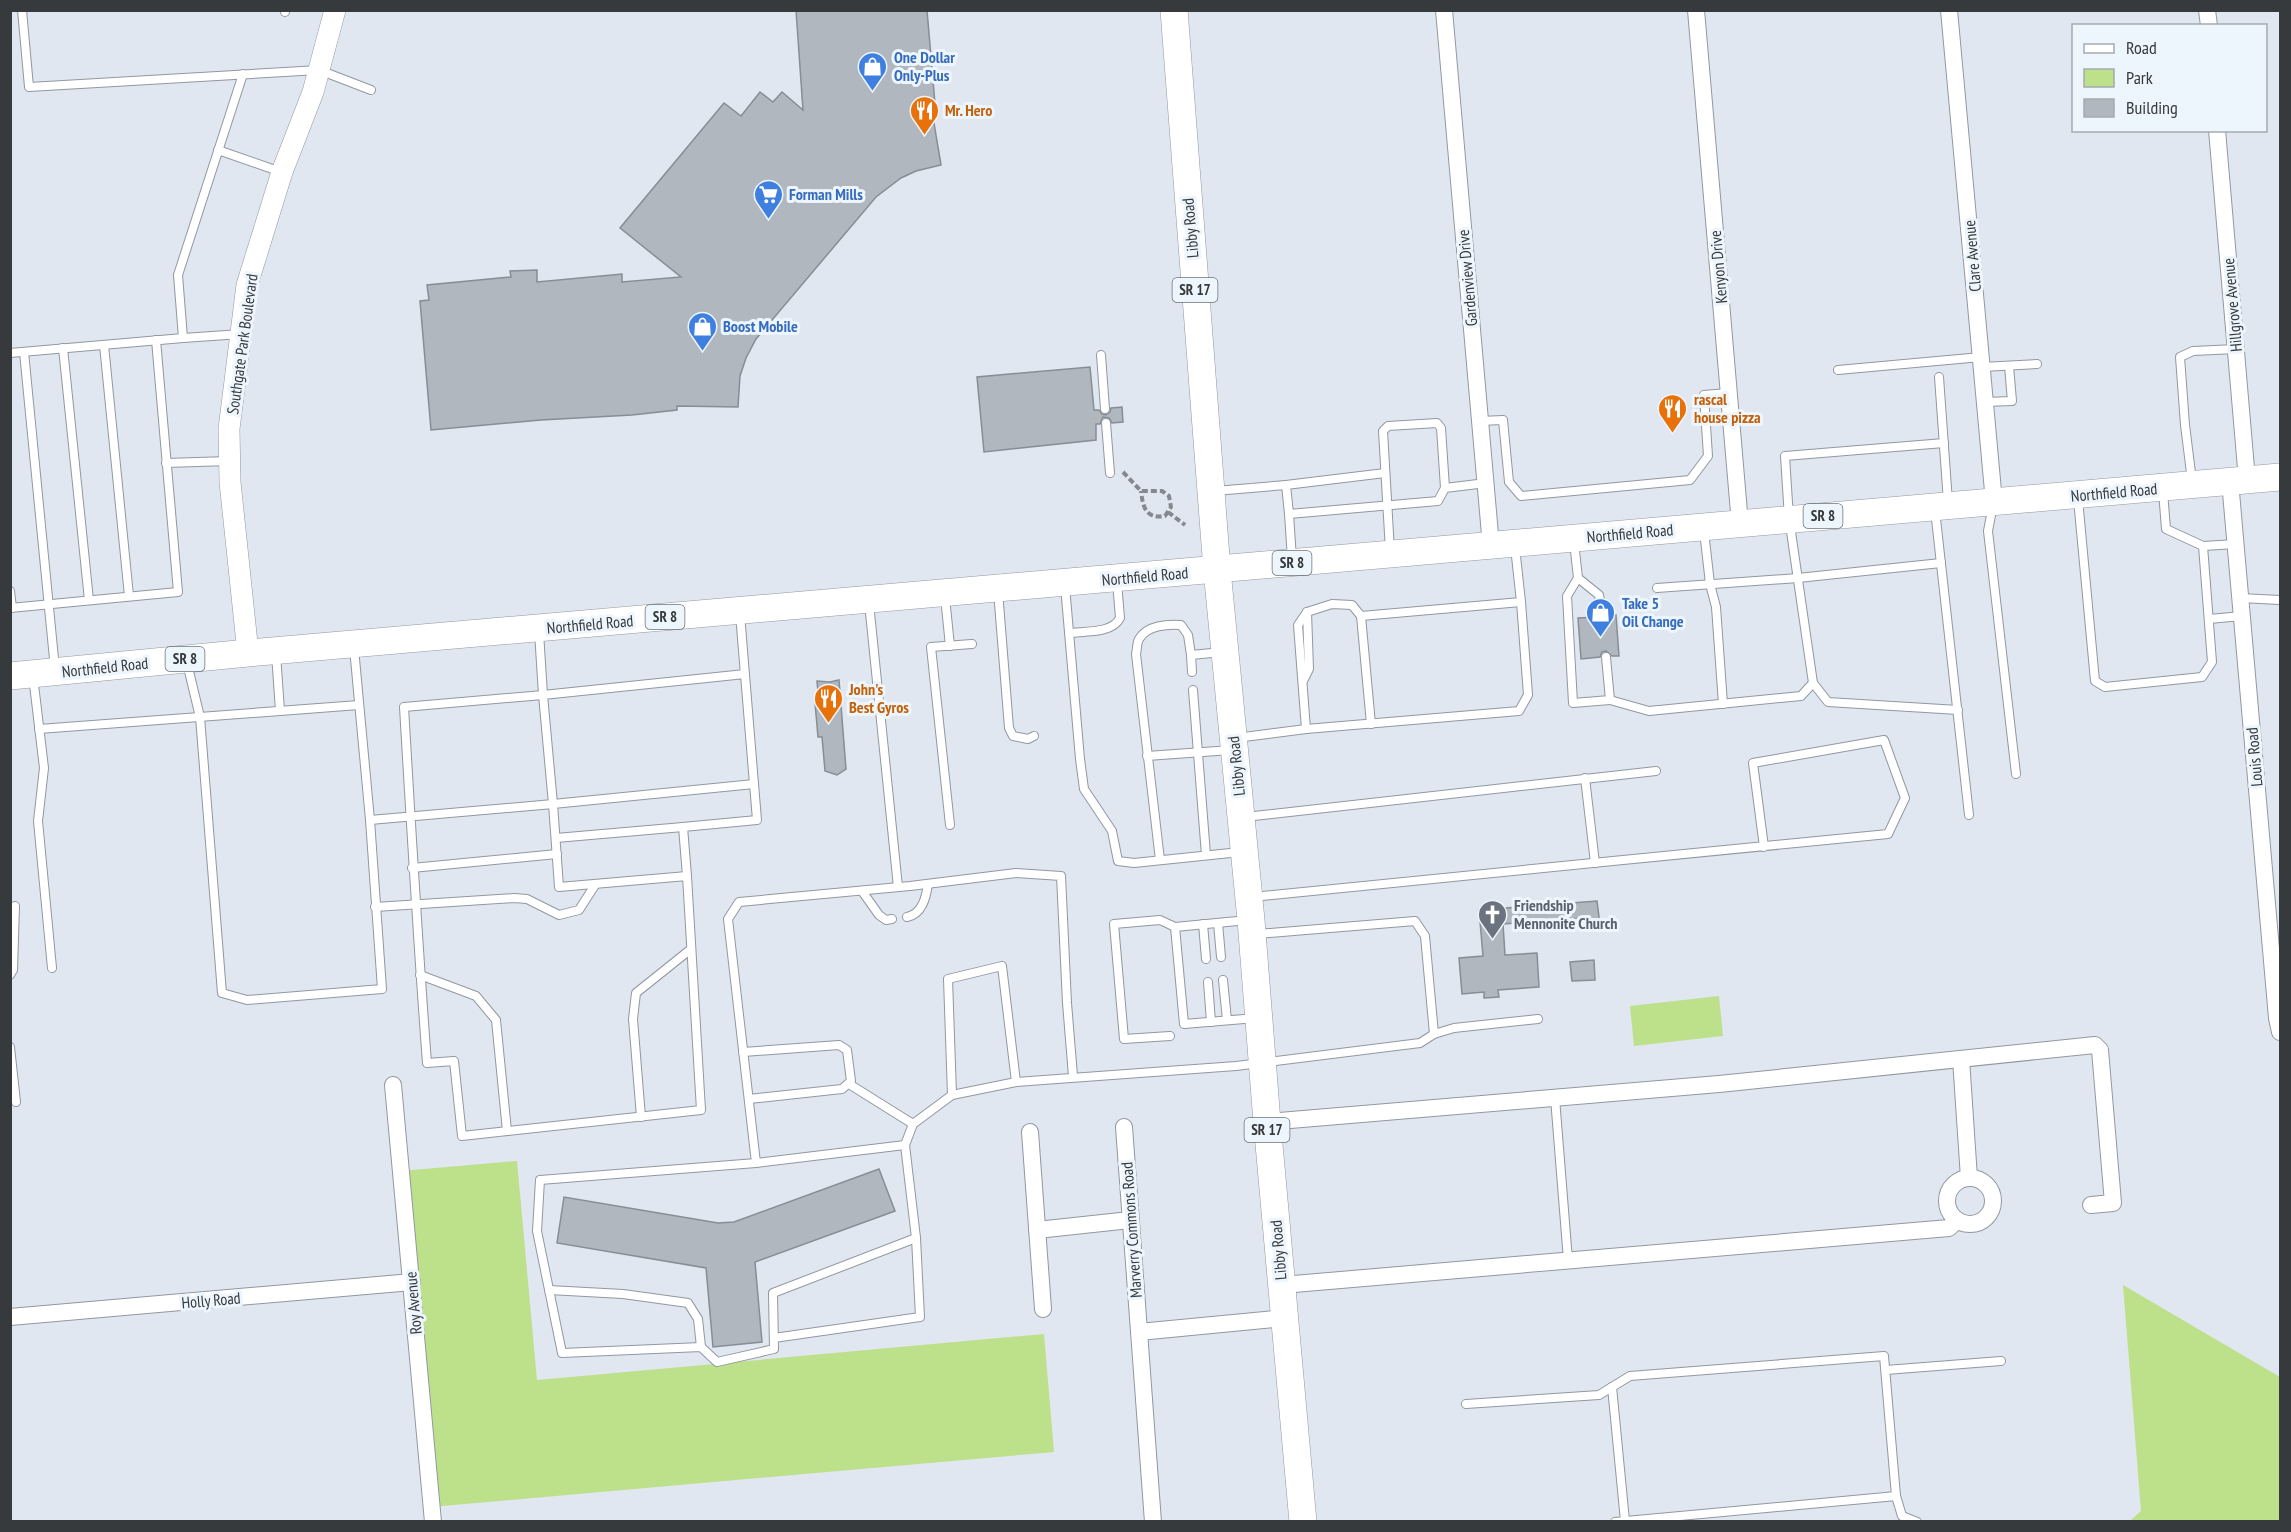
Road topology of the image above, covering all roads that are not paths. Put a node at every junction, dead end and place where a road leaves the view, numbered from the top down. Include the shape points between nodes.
1 (22, 10) edge
2 (335, 10) edge
3 (1174, 10) edge
4 (1444, 10) edge
5 (1696, 10) edge
6 (1949, 10) edge
7 (319, 70) junction
8 (243, 74) junction
9 (371, 90) dead end
10 (2217, 132) edge
11 (218, 150) junction
12 (282, 172) junction
13 (241, 334) junction
14 (183, 338) junction
15 (156, 340) junction
16 (104, 345) junction
17 (63, 348) junction
18 (2236, 350) junction
19 (24, 352) junction
20 (10, 353) edge
21 (1101, 355) dead end
22 (1981, 362) junction
23 (2037, 364) dead end
24 (2009, 366) junction
25 (1838, 370) dead end
26 (1939, 377) dead end
27 (1728, 393) junction
28 (1985, 402) junction
29 (1105, 409) dead end
30 (1480, 421) junction
31 (1106, 423) dead end
32 (1944, 443) junction
33 (230, 460) junction
34 (166, 463) junction
35 (1110, 473) dead end
36 (1385, 473) junction
37 (2280, 477) edge
38 (2238, 480) junction
39 (1485, 483) junction
40 (1286, 485) junction
41 (2192, 485) junction
42 (1445, 488) junction
43 (2163, 488) junction
44 (1211, 492) junction
45 (2078, 494) junction
46 (1994, 502) junction
47 (1388, 506) junction
48 (1941, 506) junction
49 (1288, 514) junction
50 (1789, 518) junction
51 (1740, 524) junction
52 (1703, 527) junction
53 (1573, 538) junction
54 (2236, 544) junction
55 (1502, 545) junction
56 (2203, 546) junction
57 (1390, 555) junction
58 (1293, 563) junction
59 (1941, 563) junction
60 (1217, 570) junction
61 (1116, 578) junction
62 (1578, 578) junction
63 (1798, 578) junction
64 (1065, 583) junction
65 (1710, 584) junction
66 (998, 588) junction
67 (1657, 588) dead end
68 (10, 591) edge
69 (945, 594) junction
70 (129, 596) junction
71 (2240, 598) junction
72 (89, 600) junction
73 (868, 600) junction
74 (2280, 600) edge
75 (1521, 602) junction
76 (49, 604) junction
77 (11, 608) edge
78 (740, 611) junction
79 (1361, 616) junction
80 (1603, 616) dead end
81 (2242, 616) junction
82 (2209, 619) junction
83 (539, 628) junction
84 (1069, 633) junction
85 (354, 644) junction
86 (972, 644) dead end
87 (950, 646) junction
88 (275, 651) junction
89 (1226, 652) junction
90 (248, 653) junction
91 (1191, 655) junction
92 (1606, 657) dead end
93 (186, 659) junction
94 (1192, 672) dead end
95 (33, 674) edge
96 (745, 674) junction
97 (1813, 683) junction
98 (1193, 690) dead end
99 (543, 694) junction
100 (1610, 700) junction
101 (1723, 704) junction
102 (359, 705) junction
103 (1958, 710) junction
104 (280, 711) junction
105 (200, 717) junction
106 (1371, 724) junction
107 (39, 729) junction
108 (1306, 729) junction
109 (1034, 735) dead end
110 (1234, 744) junction
111 (1197, 752) junction
112 (1147, 756) junction
113 (1656, 771) dead end
114 (2016, 774) dead end
115 (1585, 778) junction
116 (754, 784) junction
117 (553, 804) junction
118 (1970, 815) dead end
119 (412, 817) junction
120 (1241, 817) junction
121 (370, 820) junction
122 (950, 825) dead end
123 (683, 827) junction
124 (555, 838) junction
125 (1764, 847) junction
126 (1245, 851) junction
127 (556, 854) junction
128 (1206, 855) junction
129 (1160, 860) junction
130 (1595, 863) junction
131 (412, 868) junction
132 (687, 876) junction
133 (928, 884) junction
134 (595, 885) junction
135 (898, 887) junction
136 (862, 891) junction
137 (415, 903) junction
138 (15, 906) dead end
139 (375, 907) junction
140 (906, 917) dead end
141 (1251, 917) junction
142 (892, 920) dead end
143 (1218, 923) junction
144 (1203, 924) junction
145 (1175, 927) junction
146 (691, 949) junction
147 (1221, 957) dead end
148 (1206, 959) dead end
149 (52, 968) dead end
150 (10, 975) edge
151 (420, 975) junction
152 (1223, 980) dead end
153 (1208, 982) dead end
154 (1259, 1018) junction
155 (1538, 1019) dead end
156 (1227, 1020) junction
157 (1211, 1022) junction
158 (2280, 1032) edge
159 (1434, 1034) junction
160 (1170, 1036) dead end
161 (10, 1047) edge
162 (743, 1052) junction
163 (1961, 1059) junction
164 (1262, 1062) junction
165 (1073, 1076) junction
166 (1016, 1082) junction
167 (849, 1084) junction
168 (393, 1085) dead end
169 (952, 1095) junction
170 (1555, 1098) junction
171 (749, 1099) junction
172 (16, 1102) dead end
173 (641, 1117) junction
174 (1267, 1122) junction
175 (913, 1124) junction
176 (1124, 1127) dead end
177 (507, 1131) junction
178 (1030, 1132) dead end
179 (905, 1144) junction
180 (756, 1163) junction
181 (1969, 1178) junction
182 (2091, 1204) dead end
183 (1131, 1220) junction
184 (1957, 1220) junction
185 (1037, 1230) junction
186 (916, 1238) junction
187 (1568, 1260) junction
188 (412, 1282) junction
189 (1282, 1285) junction
190 (549, 1290) junction
191 (1043, 1309) dead end
192 (10, 1317) edge
193 (1285, 1318) junction
194 (1139, 1332) junction
195 (774, 1338) junction
196 (701, 1347) junction
197 (2001, 1361) dead end
198 (1886, 1371) junction
199 (1612, 1388) junction
200 (1466, 1404) dead end
201 (1896, 1496) junction
202 (1686, 1518) edge
203 (433, 1521) edge
204 (1154, 1521) edge
205 (1303, 1521) edge
206 (1615, 1521) edge
207 (1624, 1521) edge
208 (1917, 1521) edge

1 - 8 lane via 29,87
2 - 7 street, Southgate Park Boulevard
3 - 44 main road, Libby Road / SR 17
4 - 30 street, Gardenview Drive
5 - 27 street, Kenyon Drive
6 - 22 street, Clare Avenue
7 - 8 lane
7 - 9 lane
7 - 12 street, Southgate Park Boulevard
8 - 11 lane
10 - 18 street, Hillgrove Avenue
11 - 12 lane
11 - 14 lane via 178,275
12 - 13 street, Southgate Park Boulevard via 247,285
13 - 14 lane
13 - 33 street, Southgate Park Boulevard via 229,429
14 - 15 lane
15 - 16 lane
15 - 34 lane
16 - 17 lane
16 - 70 lane
17 - 19 lane
17 - 72 lane
18 - 38 street, Hillgrove Avenue
18 - 41 lane via 2193,351 2180,357
19 - 20 lane
19 - 76 lane
21 - 29 lane
22 - 24 lane
22 - 25 lane
22 - 28 street, Clare Avenue
23 - 24 lane
24 - 28 lane via 2012,400
26 - 32 lane
27 - 30 lane via 1704,395 1708,456 1690,480 1521,496 1509,482 1503,420
27 - 51 street, Kenyon Drive
28 - 46 street, Clare Avenue
30 - 39 street, Gardenview Drive
31 - 35 lane
32 - 48 lane
32 - 50 lane via 1785,456
33 - 34 lane
33 - 90 street, Southgate Park Boulevard
34 - 70 lane via 178,592
36 - 40 lane
36 - 42 lane via 1383,431 1388,426 1437,423 1441,428
36 - 47 lane
37 - 38 main road, Northfield Road / SR 8
38 - 41 main road, Northfield Road / SR 8
38 - 54 street, Louis Road
39 - 42 lane
39 - 55 street, Gardenview Drive
40 - 44 lane
40 - 49 lane
41 - 43 main road, Northfield Road / SR 8
42 - 47 lane via 1438,501
43 - 45 main road, Northfield Road / SR 8
43 - 56 lane via 2166,529
44 - 60 main road, Libby Road / SR 17
45 - 46 main road, Northfield Road / SR 8
45 - 82 lane via 2094,681 2105,687 2202,677 2212,662
46 - 48 main road, Northfield Road / SR 8
46 - 114 lane via 1988,531
47 - 49 lane
47 - 57 lane
48 - 50 main road, Northfield Road / SR 8
48 - 59 lane
49 - 58 lane
50 - 51 main road, Northfield Road / SR 8
50 - 63 lane
51 - 52 main road, Northfield Road / SR 8
52 - 53 main road, Northfield Road / SR 8
52 - 65 lane
53 - 55 main road, Northfield Road / SR 8
53 - 62 lane
54 - 56 lane
54 - 71 street, Louis Road
55 - 57 main road, Northfield Road / SR 8
55 - 75 lane
56 - 82 lane
57 - 58 main road, Northfield Road / SR 8
58 - 60 main road, Northfield Road / SR 8
59 - 63 lane
59 - 103 lane
60 - 61 main road, Northfield Road / SR 8
60 - 89 main road, Libby Road / SR 17
61 - 64 main road, Northfield Road / SR 8
61 - 84 lane via 1118,623
62 - 80 lane via 1599,595
62 - 100 lane via 1567,596 1573,703
63 - 65 lane
63 - 97 lane
64 - 66 main road, Northfield Road / SR 8
64 - 84 lane
65 - 67 lane
65 - 101 lane via 1716,607
66 - 69 main road, Northfield Road / SR 8
66 - 109 lane via 1010,728 1013,736 1028,739
68 - 77 lane
69 - 73 main road, Northfield Road / SR 8
69 - 87 lane
70 - 72 lane
71 - 74 lane
71 - 81 street, Louis Road
72 - 76 lane
73 - 78 main road, Northfield Road / SR 8
73 - 135 lane
75 - 79 lane
75 - 106 lane via 1528,695 1518,711
76 - 77 lane
76 - 95 lane
78 - 83 main road, Northfield Road / SR 8
78 - 96 lane
79 - 106 lane
79 - 108 lane via 1352,605 1332,604 1307,612 1298,625
81 - 82 lane
81 - 158 street, Louis Road
83 - 85 main road, Northfield Road / SR 8
83 - 99 lane
84 - 129 lane via 1084,789 1112,831 1118,861
85 - 88 main road, Northfield Road / SR 8
85 - 102 lane
86 - 87 lane
87 - 122 lane via 932,647
88 - 90 main road, Northfield Road / SR 8
88 - 104 lane
89 - 91 lane
89 - 110 main road, Libby Road / SR 17
90 - 93 main road, Northfield Road / SR 8
91 - 94 lane
91 - 112 lane via 1188,635 1181,625 1159,626 1139,639 1136,654
92 - 100 lane
93 - 95 main road, Northfield Road / SR 8
93 - 105 lane
95 - 107 lane
96 - 99 lane
96 - 116 lane
97 - 101 lane via 1801,696
97 - 103 lane via 1828,702
98 - 111 lane
99 - 117 lane
99 - 119 lane via 404,707
100 - 101 lane via 1648,711
102 - 104 lane
102 - 121 lane
103 - 118 lane
104 - 105 lane
105 - 107 lane
105 - 139 lane via 222,993 247,1000 381,989
106 - 108 lane
107 - 149 lane via 44,768 38,821
108 - 110 lane
110 - 111 lane
110 - 120 main road, Libby Road / SR 17
111 - 112 lane
111 - 128 lane
112 - 129 lane
113 - 115 lane
115 - 120 lane
115 - 130 lane
116 - 117 lane
116 - 123 lane via 757,820
117 - 119 lane
117 - 124 lane
119 - 121 lane
119 - 131 lane
120 - 126 main road, Libby Road / SR 17
121 - 139 lane
123 - 124 lane
123 - 132 lane
124 - 127 lane
125 - 125 lane via 1888,834 1905,798 1884,740 1752,763
125 - 130 lane
126 - 128 lane
126 - 141 main road, Libby Road / SR 17
127 - 131 lane
127 - 134 lane via 559,887
128 - 129 lane
130 - 141 lane
131 - 137 lane
132 - 134 lane
132 - 146 lane
133 - 135 lane
133 - 140 lane via 926,900 913,916
133 - 165 lane via 1016,873 1061,876
134 - 137 lane via 579,909 559,915 527,899
135 - 136 lane
136 - 142 lane via 879,915
136 - 162 lane via 739,902 728,919
137 - 139 lane
137 - 151 lane
138 - 150 lane
141 - 143 lane
141 - 154 main road, Libby Road / SR 17
141 - 159 lane via 1415,921 1425,936
143 - 144 lane
143 - 147 lane
144 - 145 lane
144 - 148 lane
145 - 157 lane via 1184,1024
145 - 160 lane via 1160,920 1114,924 1124,1039
146 - 173 lane via 636,993 633,1019
146 - 173 lane via 701,1110
151 - 177 lane via 476,996 496,1020
151 - 177 lane via 427,1063 454,1061 462,1136
152 - 156 lane
153 - 157 lane
154 - 156 lane
154 - 164 main road, Libby Road / SR 17
155 - 159 lane via 1454,1028
156 - 157 lane
159 - 164 lane via 1420,1043
161 - 172 lane
162 - 167 lane via 839,1045 849,1054
162 - 171 lane
163 - 170 street
163 - 181 street
163 - 182 street via 2095,1045 2100,1050 2113,1203
164 - 165 lane
164 - 174 main road, Libby Road / SR 17
165 - 166 lane
166 - 169 lane
166 - 169 lane via 1002,966 948,979
167 - 171 lane via 842,1089
167 - 175 lane
168 - 188 street, Roy Avenue
169 - 175 lane
170 - 174 street
170 - 187 lane
171 - 180 lane
173 - 177 lane
174 - 189 main road, Libby Road / SR 17
175 - 179 lane
176 - 183 street, Marverry Commons Road
178 - 185 street
179 - 180 lane
179 - 186 lane
180 - 190 lane via 540,1180 537,1231
181 - 184 street via 1958,1182 1948,1194 1950,1213
181 - 184 street via 1984,1183 1991,1191 1993,1203 1983,1221 1970,1225
183 - 185 street
183 - 194 street, Marverry Commons Road
184 - 187 street via 1949,1228
185 - 191 street
186 - 195 lane via 773,1293
186 - 195 lane via 920,1317
187 - 189 street
188 - 192 street, Holly Road
188 - 203 street, Roy Avenue
189 - 193 main road, Libby Road / SR 17
190 - 196 lane via 688,1303 698,1319
190 - 196 lane via 562,1353
193 - 194 street
193 - 205 main road, Libby Road / SR 17
194 - 204 street, Marverry Commons Road
195 - 196 lane via 774,1349 717,1362
197 - 198 lane
198 - 199 lane via 1884,1356 1630,1376
198 - 201 lane
199 - 200 lane via 1599,1395
199 - 207 lane
201 - 202 lane
201 - 208 lane via 1902,1516
202 - 207 lane
206 - 207 lane

